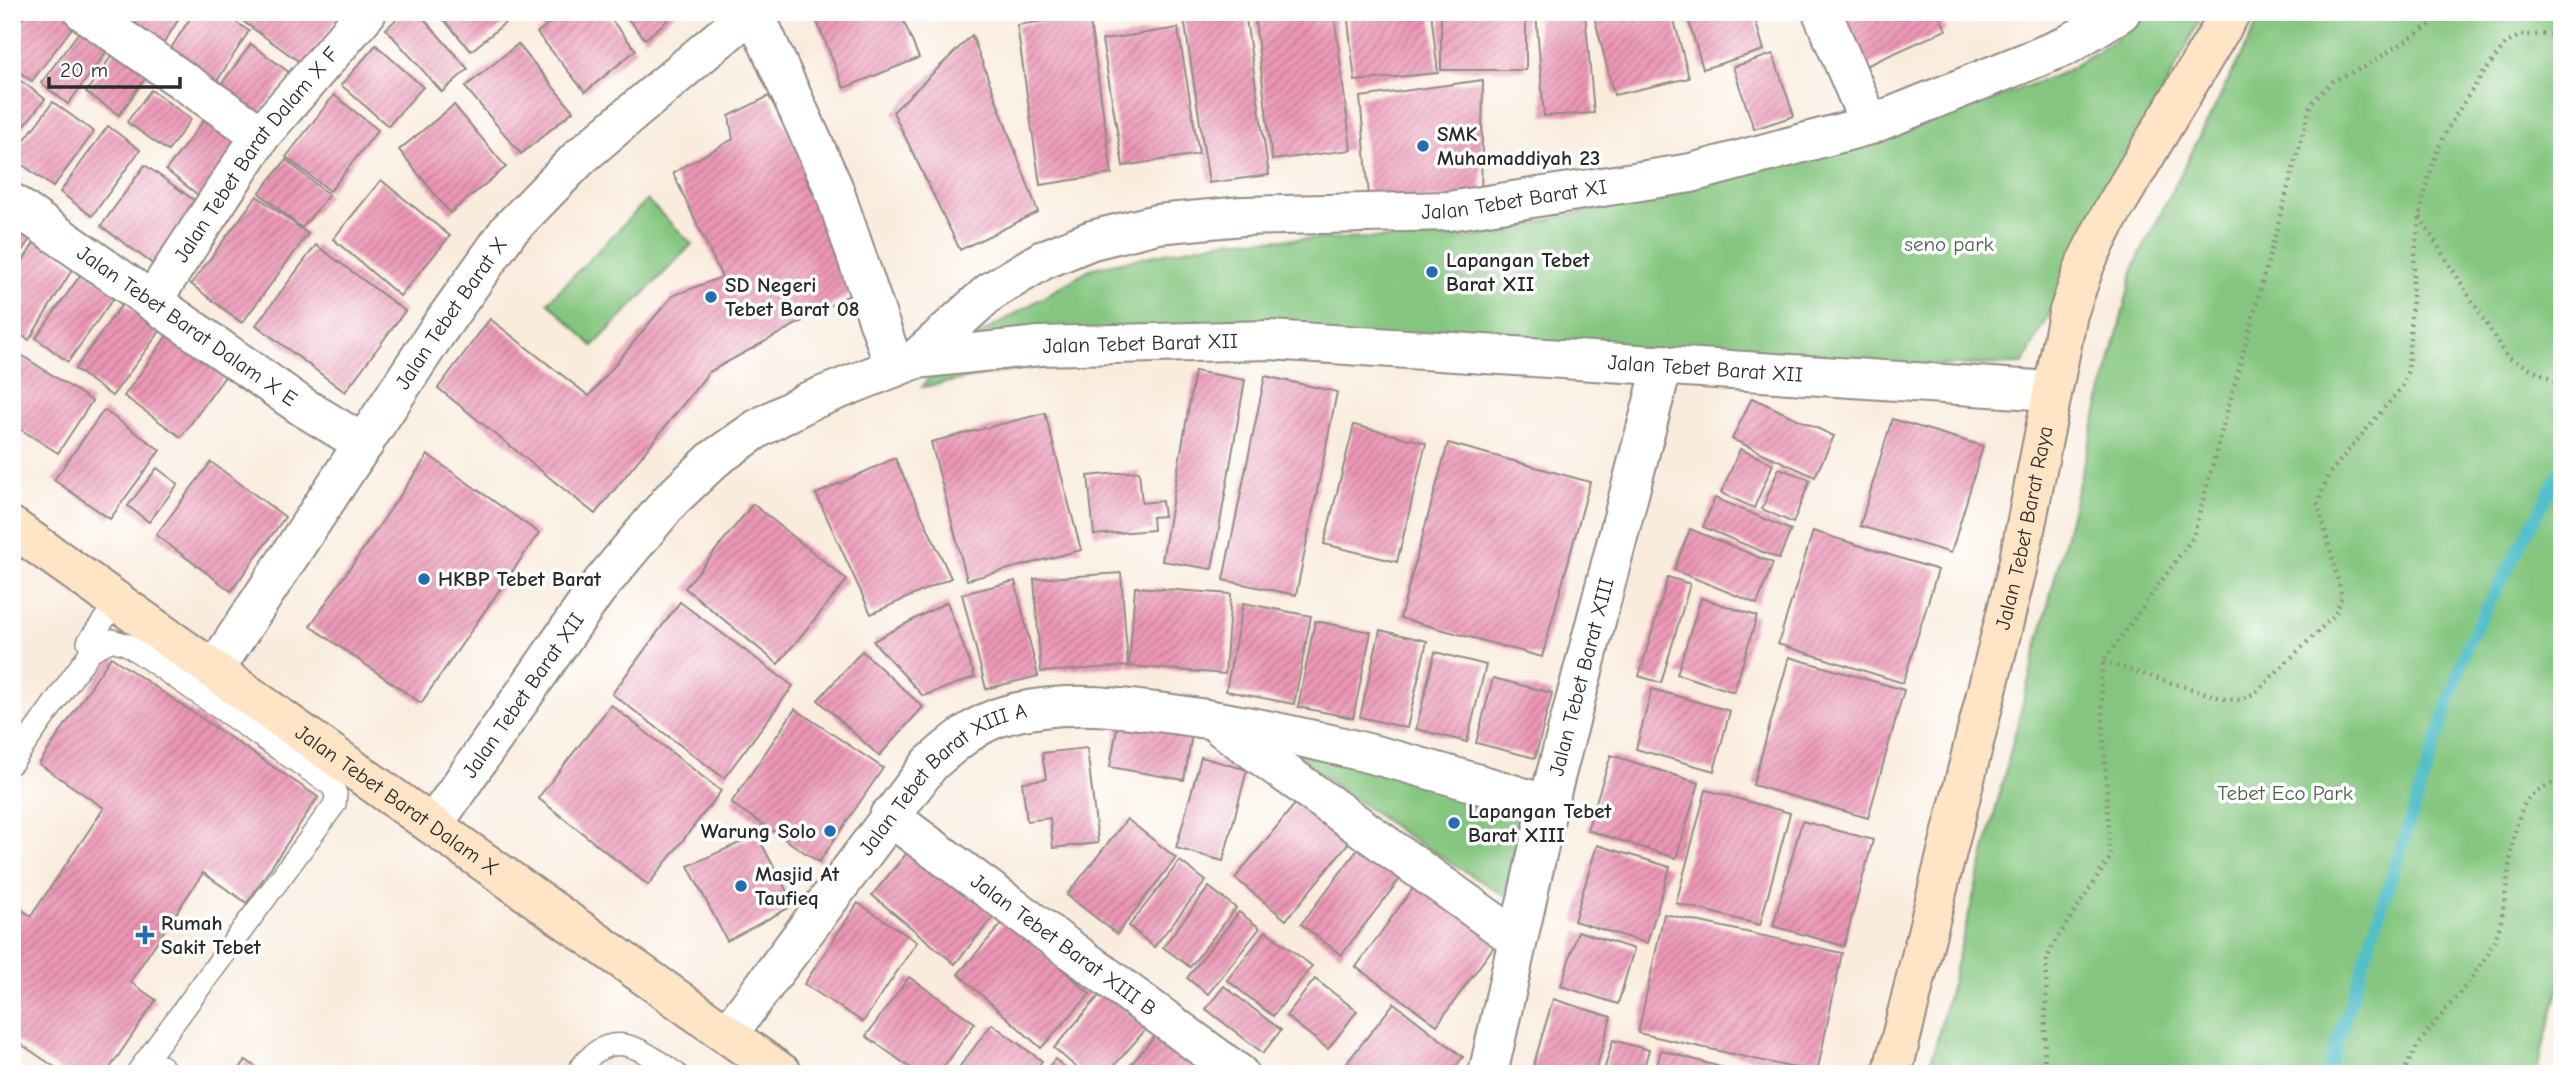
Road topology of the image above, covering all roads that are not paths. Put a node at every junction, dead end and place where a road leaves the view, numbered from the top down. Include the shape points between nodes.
1 (84, 12) edge
2 (367, 12) edge
3 (753, 12) edge
4 (1822, 12) edge
5 (2121, 12) edge
6 (2231, 12) edge
7 (1870, 125) junction
8 (261, 135) junction
9 (12, 203) edge
10 (152, 301) junction
11 (905, 362) junction
12 (1663, 364) junction
13 (2051, 391) junction
14 (364, 444) junction
15 (12, 527) edge
16 (100, 631) junction
17 (215, 669) junction
18 (1211, 720) junction
19 (12, 763) edge
20 (1548, 805) junction
21 (889, 816) junction
22 (433, 825) junction
23 (1517, 939) junction
24 (728, 1034) junction
25 (136, 1074) edge
26 (576, 1074) edge
27 (677, 1074) edge
28 (783, 1074) edge
29 (1239, 1074) edge
30 (1488, 1074) edge
31 (1892, 1074) edge

1 - 8 street
2 - 8 street, Jalan Tebet Barat Dalam X F
3 - 11 street via 833,187
3 - 14 street, Jalan Tebet Barat X via 580,157 509,230
4 - 7 street
5 - 7 street, Jalan Tebet Barat XI via 2066,46
6 - 13 street, Jalan Tebet Barat Raya via 2109,215 2068,314
7 - 11 street, Jalan Tebet Barat XI via 1691,173 1449,211 1243,216 1157,224 1093,240 1043,260 990,292
8 - 10 street, Jalan Tebet Barat Dalam X F
9 - 10 street, Jalan Tebet Barat Dalam X E
10 - 14 street, Jalan Tebet Barat Dalam X E
11 - 12 street, Jalan Tebet Barat XII via 1040,346 1270,340
11 - 22 street, Jalan Tebet Barat XII via 807,402 758,429 714,459 671,500 597,589
12 - 13 street, Jalan Tebet Barat XII
12 - 20 street, Jalan Tebet Barat XIII
13 - 31 street, Jalan Tebet Barat Raya via 2018,565
14 - 17 street, Jalan Tebet Barat X
15 - 16 street, Jalan Tebet Barat Dalam X
16 - 17 street, Jalan Tebet Barat Dalam X
16 - 19 lane
16 - 25 lane via 128,645 332,786 336,794 335,804
17 - 22 street, Jalan Tebet Barat Dalam X
18 - 20 street, Jalan Tebet Barat XIII A via 1415,764
18 - 21 street, Jalan Tebet Barat XIII A via 1062,704 1004,716 964,735 930,764
18 - 23 street, Jalan Tebet Barat XIII A
20 - 23 street, Jalan Tebet Barat XIII
21 - 24 street, Jalan Tebet Barat XIII A
21 - 29 street, Jalan Tebet Barat XIII B
22 - 24 street, Jalan Tebet Barat Dalam X
23 - 30 street, Jalan Tebet Barat XIII
24 - 28 street, Jalan Tebet Barat Dalam X
26 - 27 lane via 597,1050 615,1043 640,1048

